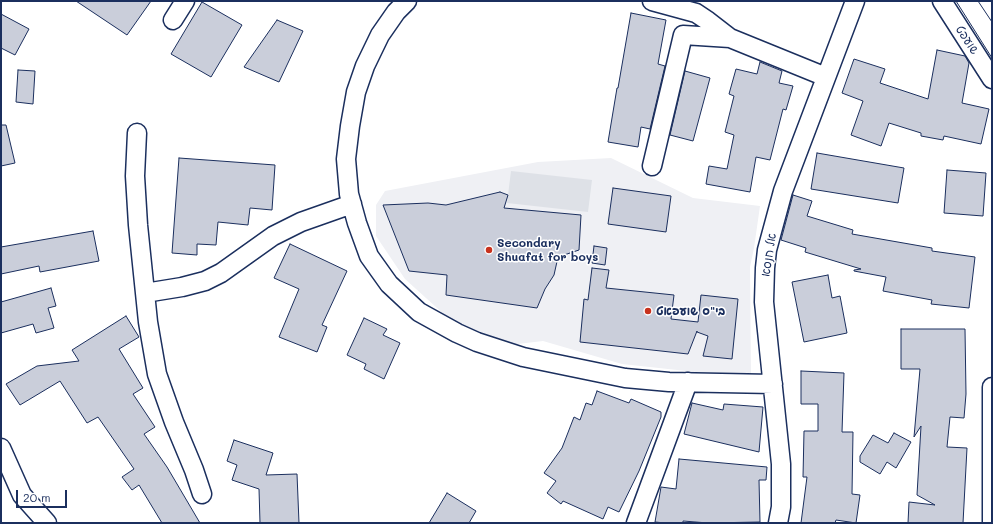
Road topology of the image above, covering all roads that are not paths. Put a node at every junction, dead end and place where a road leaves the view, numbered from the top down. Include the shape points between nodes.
1 (185, 1) edge
2 (407, 1) edge
3 (652, 1) edge
4 (855, 1) edge
5 (942, 1) edge
6 (173, 20) dead end
7 (730, 38) junction
8 (826, 77) junction
9 (992, 79) edge
10 (137, 133) dead end
11 (652, 166) dead end
12 (352, 204) junction
13 (145, 293) junction
14 (688, 382) junction
15 (773, 384) junction
16 (992, 387) edge
17 (1, 448) edge
18 (992, 485) edge
19 (202, 494) dead end
20 (46, 523) edge
21 (636, 523) edge
22 (778, 523) edge
23 (992, 523) edge

1 - 6 street
2 - 12 street via 380,35 356,92 346,159
3 - 7 street via 696,13
4 - 8 street, אל חנסא
5 - 9 street, שועפט
7 - 8 street
7 - 11 street via 683,35
8 - 15 street, אל חנסא via 783,191 767,250 764,302
10 - 13 street via 135,176
12 - 13 street via 301,222 273,236 221,273 205,281
12 - 14 street via 369,256 389,284 420,312 457,333 523,357 625,378
13 - 19 street via 157,374
14 - 15 street
14 - 21 street
15 - 22 street, אל חנסא via 781,464 781,508
16 - 18 street
17 - 20 street via 22,495
18 - 23 street

